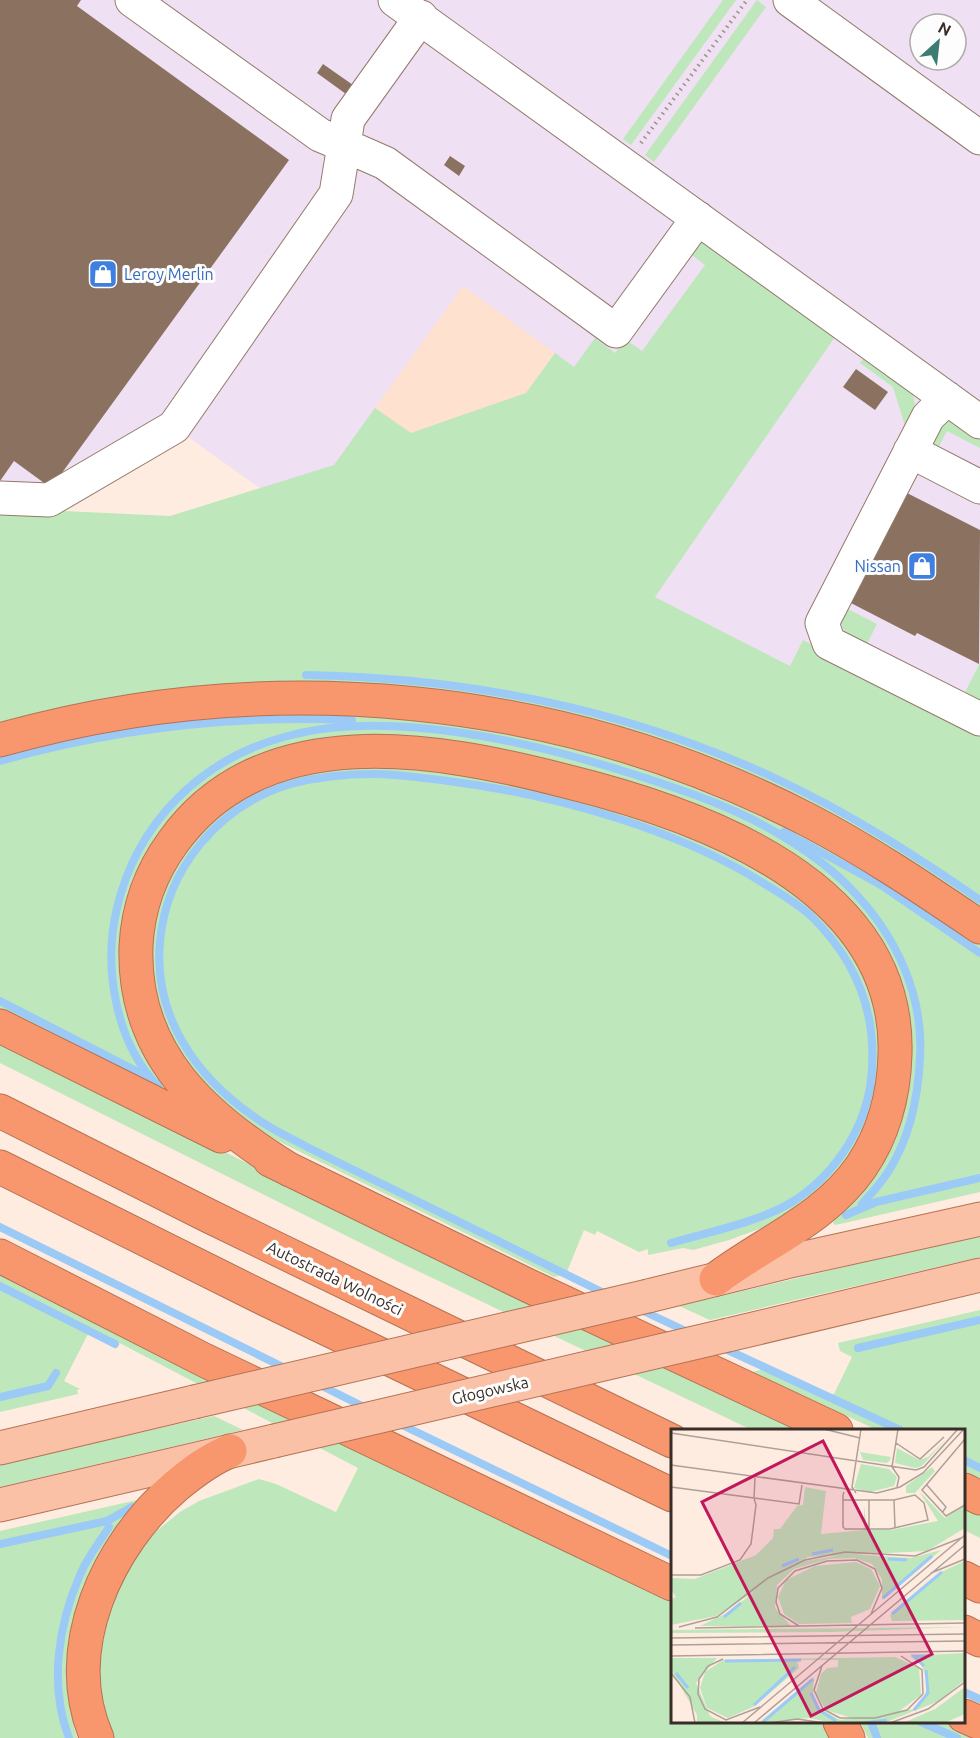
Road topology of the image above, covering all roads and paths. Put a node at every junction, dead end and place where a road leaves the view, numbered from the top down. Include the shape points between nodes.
1 (132, 0) edge
2 (747, 0) edge
3 (790, 0) edge
4 (408, 9) edge
5 (980, 138) edge
6 (344, 145) junction
7 (625, 165) junction
8 (698, 218) junction
9 (947, 398) junction
10 (980, 422) edge
11 (910, 451) junction
12 (980, 487) edge
13 (0, 498) edge
14 (980, 719) edge
15 (0, 740) edge
16 (980, 927) edge
17 (0, 1026) edge
18 (0, 1111) edge
19 (0, 1167) edge
20 (290, 1170) junction
21 (980, 1219) edge
22 (0, 1256) edge
23 (980, 1275) edge
24 (716, 1279) junction
25 (832, 1429) edge
26 (671, 1441) edge
27 (0, 1448) edge
28 (230, 1451) junction
29 (965, 1491) edge
30 (671, 1495) edge
31 (980, 1498) edge
32 (0, 1505) edge
33 (965, 1579) edge
34 (671, 1584) edge
35 (980, 1586) edge
36 (965, 1633) edge
37 (980, 1640) edge
38 (965, 1717) edge
39 (840, 1723) edge
40 (980, 1723) edge
41 (97, 1738) edge
42 (848, 1738) edge

1 - 6 lane via 320,135
2 - 7 path
3 - 5 lane
4 - 6 lane via 348,119
4 - 7 lane
6 - 8 lane via 385,163 616,331
6 - 13 lane via 336,194 174,427 49,500
7 - 8 lane
8 - 9 lane
9 - 10 lane
9 - 11 lane via 928,417
11 - 12 lane
11 - 14 lane via 822,623 829,643
15 - 16 highway via 145,708 256,698 366,699 501,715 614,742 755,795 873,856
17 - 20 highway
18 - 26 highway, Autostrada Wolności
19 - 30 highway
20 - 24 highway via 244,1141 203,1104 173,1071 150,1030 136,977 141,908 163,855 184,827 217,795 250,776 281,764 339,753 373,751 459,758 608,791 732,838 806,883 854,929 876,965 890,1001 896,1036 895,1072 889,1108 875,1145 852,1178 818,1213
20 - 25 highway
21 - 24 main road
22 - 34 highway
23 - 28 main road, Głogowska, bridge
24 - 27 main road, bridge
28 - 32 main road, Głogowska
28 - 41 highway via 201,1466 157,1504 128,1540 104,1581 88,1631 84,1672 87,1703
29 - 31 highway
33 - 35 highway
36 - 37 highway
38 - 40 highway
39 - 42 highway

